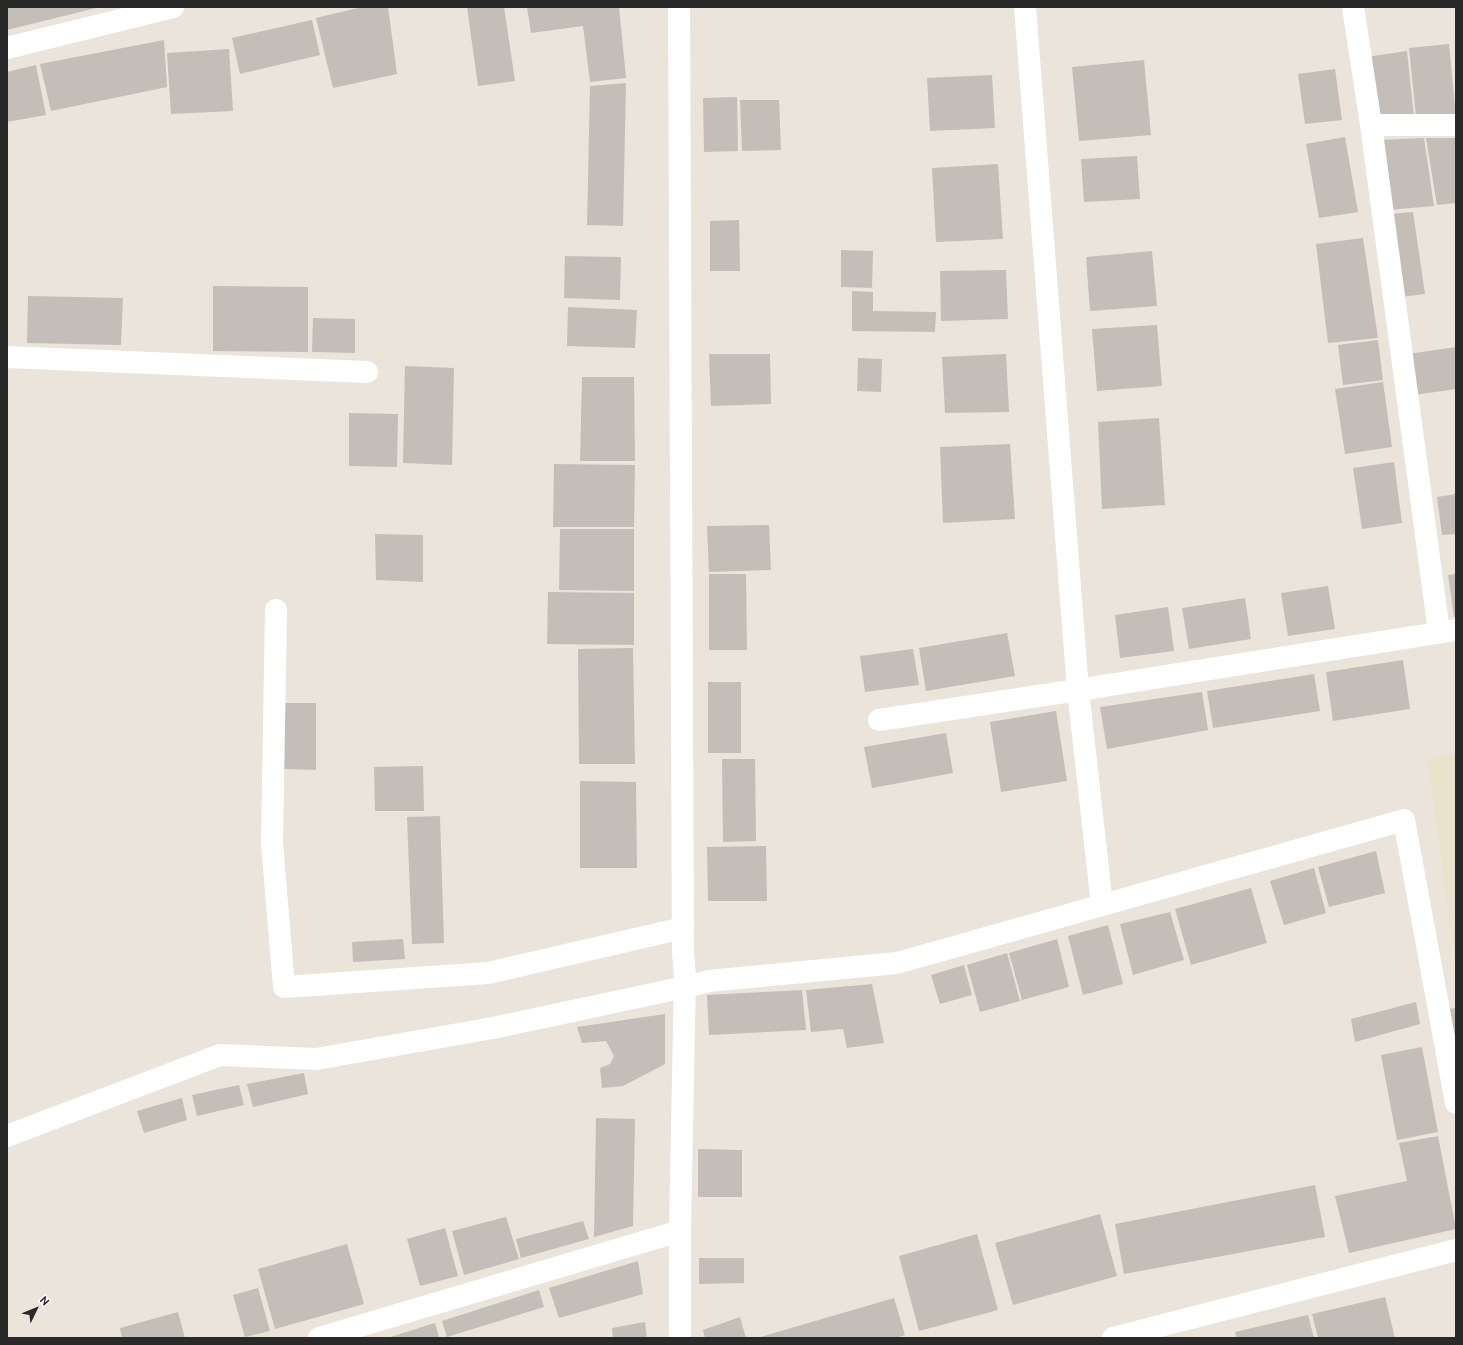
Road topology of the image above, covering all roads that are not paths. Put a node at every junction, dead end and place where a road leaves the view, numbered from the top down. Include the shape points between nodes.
1 (173, 7) edge
2 (679, 7) edge
3 (1025, 7) edge
4 (1353, 7) edge
5 (7, 48) edge
6 (1371, 125) junction
7 (1456, 125) edge
8 (7, 357) edge
9 (366, 372) dead end
10 (276, 610) dead end
11 (1448, 631) edge
12 (1078, 690) junction
13 (879, 720) dead end
14 (1102, 905) junction
15 (683, 928) junction
16 (685, 982) junction
17 (1456, 1103) edge
18 (7, 1136) edge
19 (680, 1231) junction
20 (1456, 1250) edge
21 (319, 1338) edge
22 (680, 1338) edge
23 (1112, 1338) edge

1 - 5 street
2 - 15 street
3 - 12 street
4 - 6 street
6 - 7 street
6 - 11 street
8 - 9 street
10 - 15 street via 272,843 284,987 488,972
11 - 12 street
12 - 13 street
12 - 14 street
14 - 16 street via 897,964
14 - 17 street via 1404,820
15 - 16 street
16 - 18 street via 493,1028 316,1059 220,1055
16 - 19 street
19 - 21 street
19 - 22 street
20 - 23 street

